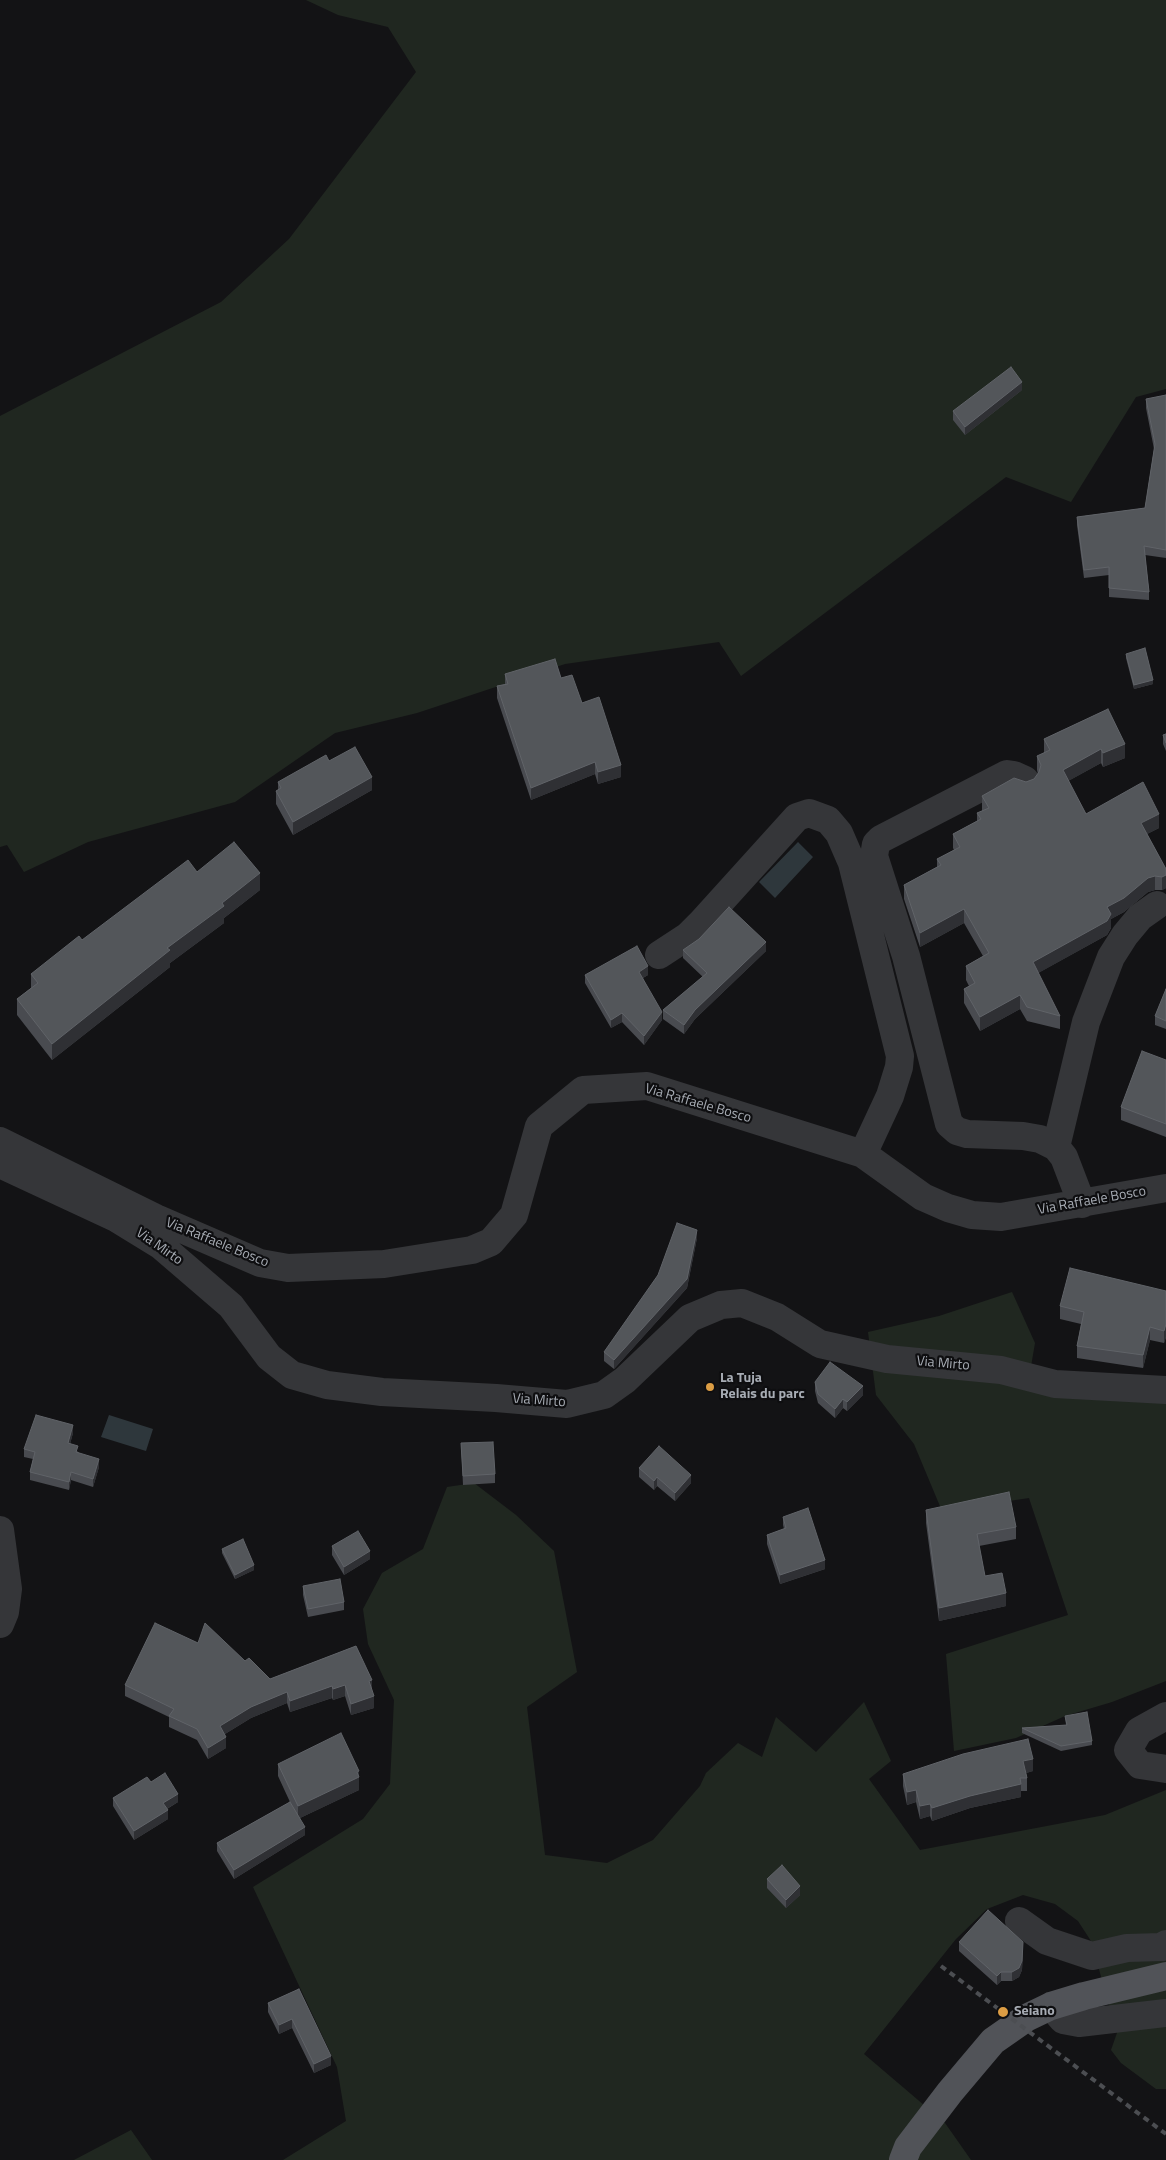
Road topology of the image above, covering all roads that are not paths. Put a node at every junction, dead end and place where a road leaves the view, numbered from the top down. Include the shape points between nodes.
1 (1025, 780) edge
2 (1157, 905) dead end
3 (659, 955) dead end
4 (0, 1141) edge
5 (1056, 1147) junction
6 (864, 1154) junction
7 (0, 1164) edge
8 (1166, 1188) edge
9 (1082, 1204) junction
10 (1166, 1390) edge
11 (0, 1530) edge
12 (0, 1624) edge
13 (1166, 1716) edge
14 (1166, 1769) edge
15 (1019, 1921) dead end
16 (1166, 1944) edge
17 (1166, 1976) edge
18 (1051, 2006) junction
19 (1166, 2013) edge
20 (903, 2160) edge

1 - 5 street via 1007,774 881,840 876,844 874,856 906,956 949,1124 967,1134 1022,1136 1040,1139
2 - 5 street via 1140,917 1125,934 1107,966 1086,1022
3 - 6 street via 702,922 797,817 809,813 828,820 839,833 852,864 900,1056 890,1096
4 - 6 street, Via Raffaele Bosco via 156,1218 260,1263 288,1268 384,1264 472,1250 491,1242 514,1216 539,1126 583,1090 647,1086
5 - 9 street via 1064,1158
6 - 9 street, Via Raffaele Bosco via 923,1197 972,1215 1001,1217
7 - 10 street, Via Mirto via 116,1218 160,1245 231,1306 269,1357 292,1375 328,1385 382,1392 568,1404 604,1396 690,1318 721,1305 742,1303 777,1317 820,1344 887,1360 1001,1370 1055,1384
8 - 9 street, Via Raffaele Bosco
11 - 12 street via 8,1589
13 - 14 street via 1139,1731 1128,1750 1140,1765
15 - 16 street via 1047,1942 1092,1956
17 - 18 main road
18 - 19 street via 1063,2020 1079,2023
18 - 20 main road via 1026,2018 993,2041 908,2146

